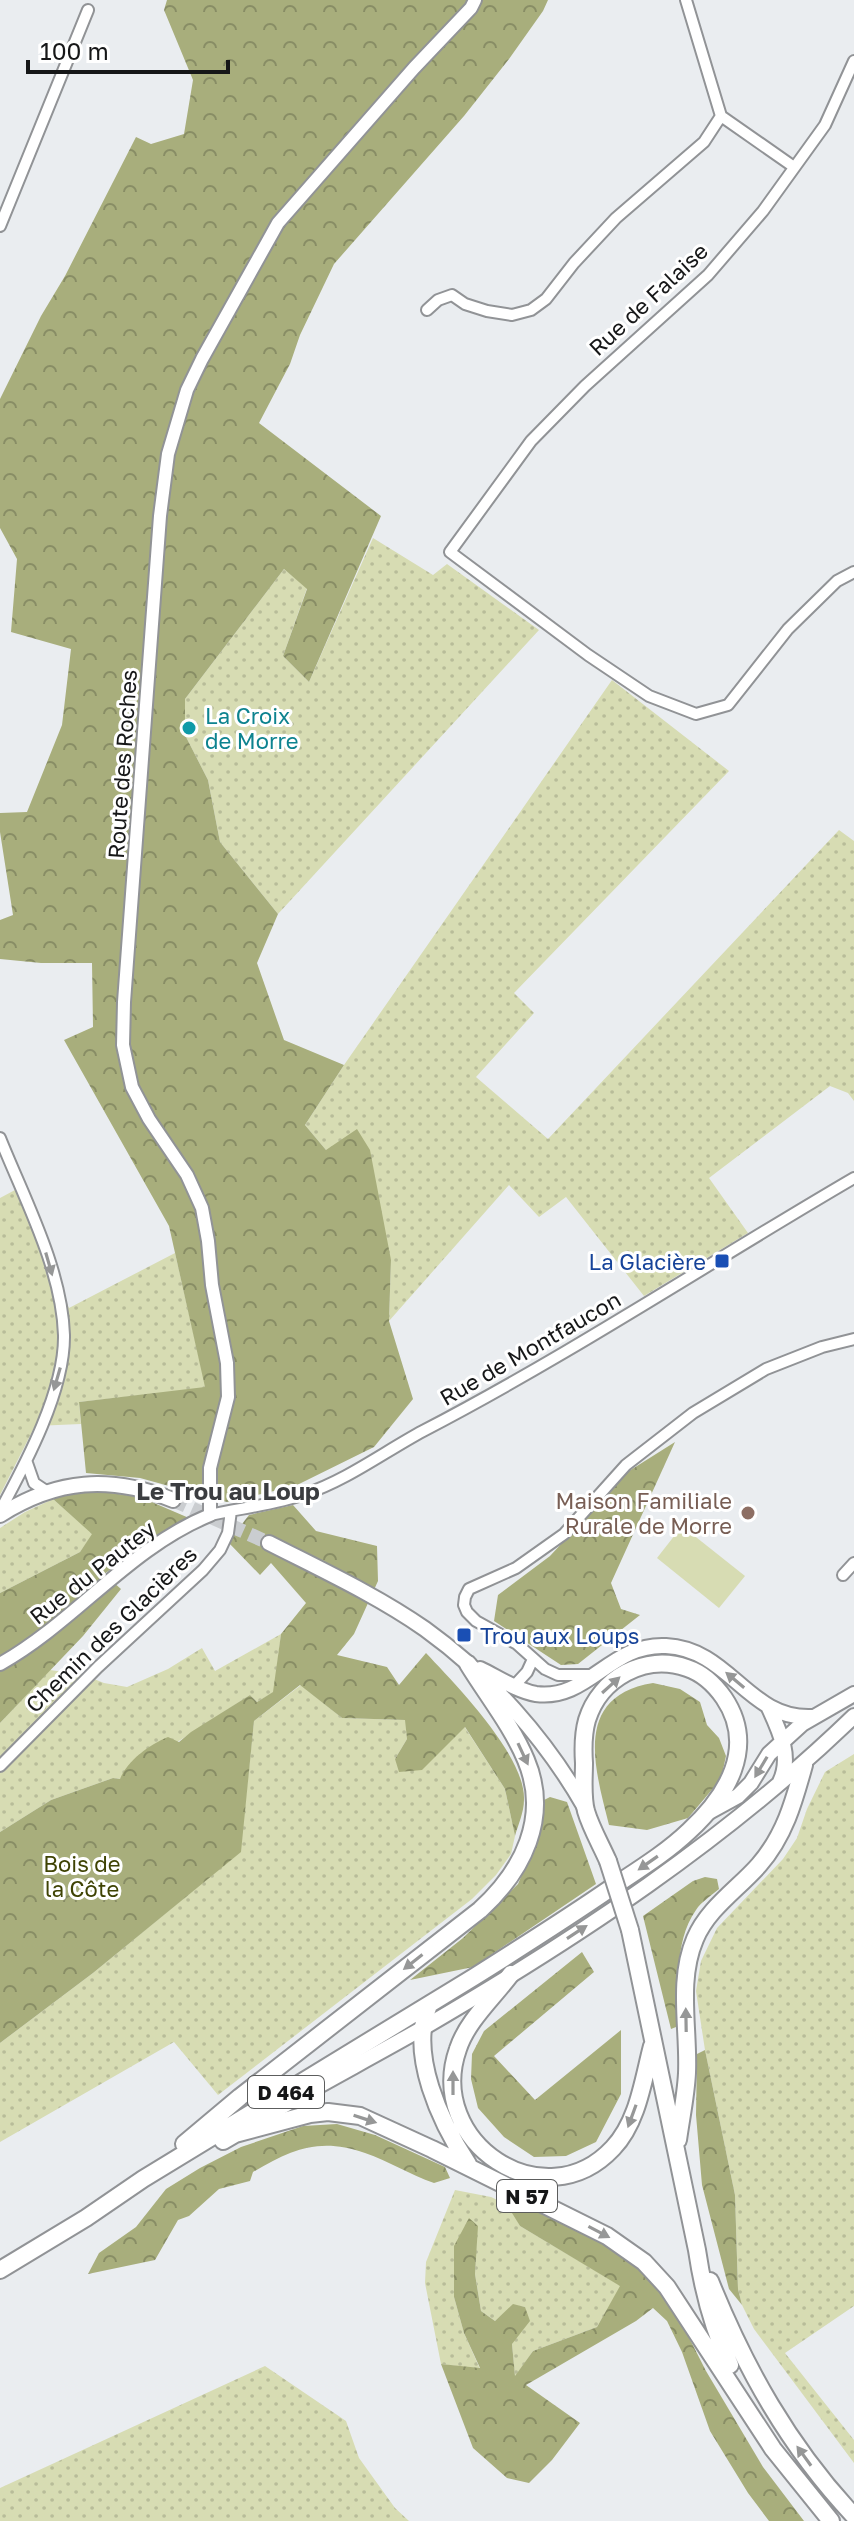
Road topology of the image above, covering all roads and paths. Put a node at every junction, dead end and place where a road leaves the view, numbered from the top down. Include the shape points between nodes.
1 (475, 0) edge
2 (686, 0) edge
3 (88, 10) dead end
4 (854, 61) edge
5 (721, 116) junction
6 (794, 167) junction
7 (0, 226) edge
8 (427, 310) dead end
9 (854, 572) edge
10 (0, 1138) edge
11 (854, 1178) edge
12 (854, 1339) edge
13 (27, 1463) junction
14 (46, 1491) junction
15 (173, 1500) tunnel mouth
16 (231, 1511) junction
17 (0, 1513) edge
18 (210, 1515) junction
19 (269, 1543) tunnel mouth
20 (854, 1563) edge
21 (843, 1575) dead end
22 (533, 1659) junction
23 (0, 1664) edge
24 (468, 1664) junction
25 (592, 1675) junction
26 (515, 1685) junction
27 (854, 1694) edge
28 (769, 1708) junction
29 (854, 1716) edge
30 (812, 1717) junction
31 (782, 1742) junction
32 (804, 1765) junction
33 (0, 1766) edge
34 (778, 1786) junction
35 (586, 1810) junction
36 (707, 1813) junction
37 (511, 1974) junction
38 (429, 2005) junction
39 (422, 2028) junction
40 (653, 2041) junction
41 (235, 2134) junction
42 (676, 2154) junction
43 (470, 2167) junction
44 (143, 2179) junction
45 (86, 2218) junction
46 (697, 2250) junction
47 (0, 2270) edge
48 (747, 2407) junction
49 (854, 2516) edge
50 (831, 2521) edge

1 - 18 street, Route des Roches via 278,223 187,390 168,454 123,1045 132,1087 202,1208 228,1397 210,1468
2 - 5 street
3 - 7 street
4 - 6 street, Rue de Falaise via 825,125
5 - 6 street
5 - 8 street via 704,142 616,218 531,310 512,315 487,311 452,295
6 - 9 street, Rue de Falaise via 708,275 531,441 450,552 649,696 696,714 728,705 788,629 837,581
10 -> 13 street via 44,1246 63,1319 59,1372
11 - 16 street, Rue de Montfaucon via 604,1330 353,1472 309,1493
12 - 22 street via 766,1369 693,1413 626,1465 564,1534 516,1568 469,1589 464,1605 472,1618
13 - 14 street via 34,1483
13 - 17 street
14 - 15 main road via 100,1483
14 - 17 main road
16 - 18 street, Rue de Montfaucon
16 - 33 street, Chemin des Glacières via 220,1550 203,1570
18 - 23 street, Rue du Pautey via 155,1545
19 - 24 main road via 392,1608
20 - 21 street
22 - 25 street via 558,1675
22 - 26 street
24 - 26 main road
24 - 35 main road via 534,1733
24 -> 44 main road via 531,1775 533,1819 514,1873 480,1910
25 - 26 main road via 574,1688 547,1694
28 -> 25 main road via 714,1663 683,1648 635,1650
27 - 30 main road, D 464
28 - 30 main road
28 - 31 main road
29 - 32 main road, D 464
30 - 31 main road, D 464
31 - 34 main road via 786,1771
31 -> 36 main road, D 464 via 738,1796
32 - 34 main road, D 464
42 -> 32 main road via 687,2075 686,1973 691,1950 708,1917 777,1840
37 -> 34 main road, D 464 via 668,1871
35 -> 36 main road via 583,1747 594,1704 623,1674 662,1663 701,1675 735,1718 736,1760
35 - 40 main road, N 57, bridge via 630,1930
36 -> 38 main road, D 464 via 651,1861
37 - 39 main road, D 464
40 -> 37 main road via 634,2114 601,2159 547,2177 500,2165 463,2126 452,2079 462,2040
38 - 39 main road
38 - 44 main road, D 464
39 - 41 main road, D 464
39 - 43 main road via 437,2108
40 - 42 main road, N 57
41 -> 43 main road, N 57 via 310,2114 344,2113 373,2121
41 - 45 main road, N 57
42 - 46 main road, N 57
43 -> 48 main road, N 57 via 607,2236 644,2262 679,2303
44 - 45 main road, D 464
45 - 47 main road, N 57
46 - 48 main road, N 57 via 709,2313
49 -> 46 main road, N 57 via 805,2459 771,2406 737,2345
48 - 50 main road, N 57 via 789,2471

